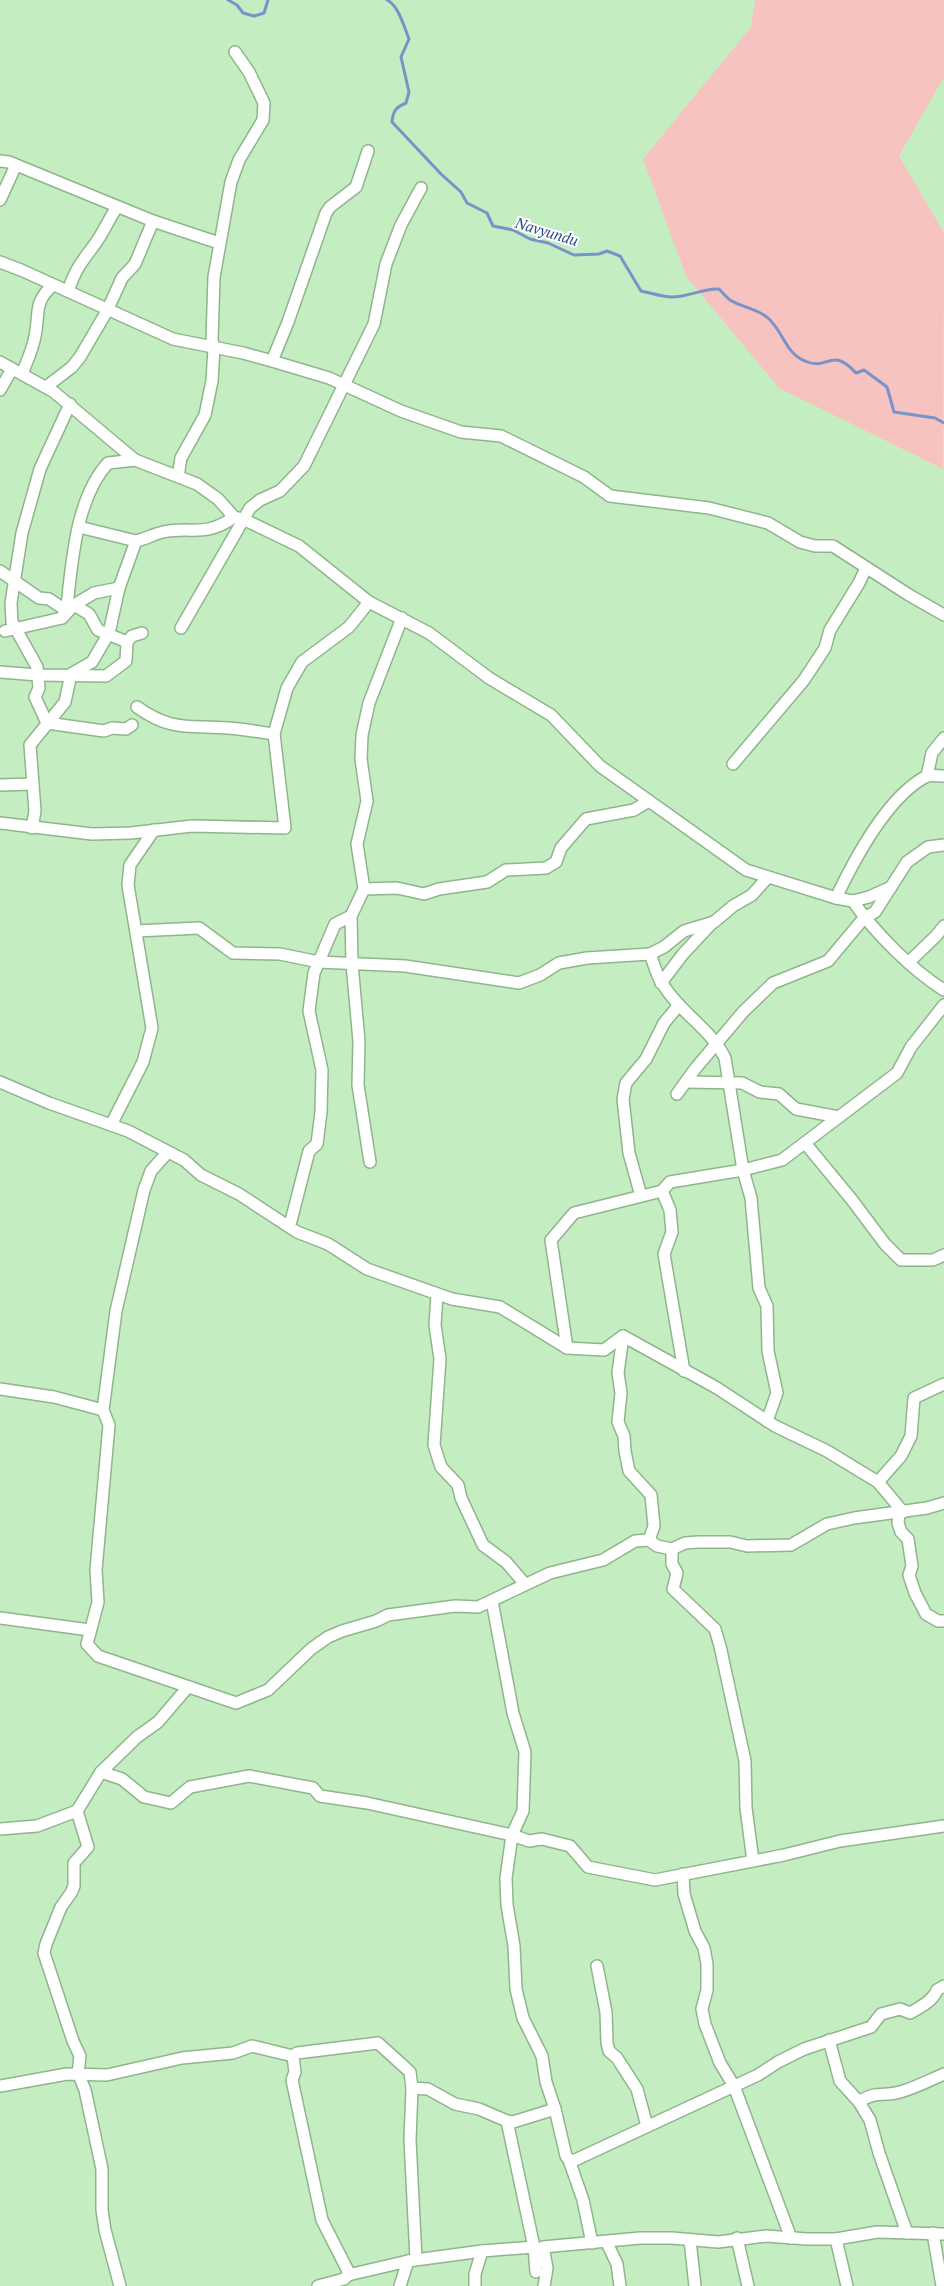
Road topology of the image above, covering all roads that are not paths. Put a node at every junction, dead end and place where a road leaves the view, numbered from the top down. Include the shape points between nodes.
1 (235, 52) dead end
2 (368, 151) dead end
3 (0, 161) edge
4 (16, 165) junction
5 (421, 188) dead end
6 (0, 200) edge
7 (116, 207) junction
8 (152, 221) junction
9 (219, 243) junction
10 (0, 262) edge
11 (53, 285) junction
12 (68, 291) junction
13 (107, 311) junction
14 (214, 348) junction
15 (272, 361) junction
16 (0, 362) edge
17 (17, 371) junction
18 (343, 385) junction
19 (46, 387) junction
20 (0, 390) edge
21 (70, 404) junction
22 (135, 460) junction
23 (178, 476) junction
24 (239, 518) junction
25 (79, 527) junction
26 (136, 542) junction
27 (866, 568) junction
28 (0, 571) edge
29 (16, 582) junction
30 (118, 588) junction
31 (370, 602) junction
32 (70, 606) junction
33 (944, 615) edge
34 (402, 618) junction
35 (181, 628) dead end
36 (11, 630) junction
37 (109, 633) junction
38 (142, 633) dead end
39 (127, 642) junction
40 (0, 672) edge
41 (70, 674) junction
42 (38, 675) junction
43 (137, 706) dead end
44 (47, 724) junction
45 (132, 725) dead end
46 (274, 734) junction
47 (944, 738) edge
48 (733, 764) dead end
49 (926, 776) junction
50 (944, 776) edge
51 (33, 784) junction
52 (0, 785) edge
53 (647, 802) junction
54 (0, 823) edge
55 (32, 828) junction
56 (154, 830) junction
57 (944, 845) edge
58 (768, 878) junction
59 (891, 886) junction
60 (364, 889) junction
61 (836, 898) junction
62 (853, 901) junction
63 (351, 916) junction
64 (864, 918) junction
65 (714, 922) junction
66 (944, 926) edge
67 (136, 931) junction
68 (650, 954) junction
69 (319, 962) junction
70 (909, 962) junction
71 (352, 964) junction
72 (661, 983) junction
73 (944, 990) edge
74 (679, 1005) junction
75 (944, 1005) edge
76 (717, 1043) junction
77 (0, 1082) edge
78 (686, 1082) junction
79 (729, 1082) junction
80 (678, 1094) dead end
81 (839, 1117) junction
82 (110, 1125) junction
83 (805, 1143) junction
84 (167, 1153) junction
85 (370, 1162) dead end
86 (743, 1170) junction
87 (662, 1191) junction
88 (641, 1196) junction
89 (287, 1225) junction
90 (944, 1255) edge
91 (437, 1295) junction
92 (623, 1336) junction
93 (568, 1348) junction
94 (684, 1370) junction
95 (944, 1384) edge
96 (0, 1389) edge
97 (103, 1410) junction
98 (767, 1421) junction
99 (878, 1482) junction
100 (944, 1503) edge
101 (901, 1512) junction
102 (649, 1540) junction
103 (672, 1549) junction
104 (525, 1584) junction
105 (492, 1601) junction
106 (0, 1618) edge
107 (944, 1621) edge
108 (90, 1630) junction
109 (188, 1687) junction
110 (101, 1772) junction
111 (77, 1811) junction
112 (944, 1826) edge
113 (0, 1829) edge
114 (512, 1835) junction
115 (754, 1861) junction
116 (683, 1874) junction
117 (597, 1966) dead end
118 (944, 1986) edge
119 (829, 2040) junction
120 (294, 2056) junction
121 (78, 2073) junction
122 (944, 2074) edge
123 (0, 2086) edge
124 (734, 2086) junction
125 (412, 2088) junction
126 (860, 2102) junction
127 (555, 2109) junction
128 (507, 2121) junction
129 (647, 2126) junction
130 (569, 2160) junction
131 (907, 2233) junction
132 (939, 2234) edge
133 (737, 2238) junction
134 (791, 2238) junction
135 (836, 2238) junction
136 (690, 2240) junction
137 (607, 2242) junction
138 (592, 2243) junction
139 (534, 2247) junction
140 (482, 2251) junction
141 (412, 2260) junction
142 (536, 2272) dead end
143 (348, 2275) junction
144 (120, 2286) edge
145 (318, 2286) edge
146 (400, 2286) edge
147 (475, 2286) edge
148 (544, 2286) edge
149 (620, 2286) edge
150 (695, 2286) edge
151 (748, 2286) edge
152 (846, 2286) edge
153 (942, 2286) edge

1 - 9 street via 264,102 263,120 239,160 231,182
2 - 15 street via 356,187 326,213
3 - 4 street
4 - 6 street
4 - 7 street
5 - 18 street via 401,225 386,264 374,324
7 - 8 street
7 - 12 street via 95,244 75,270
8 - 9 street
8 - 13 street via 135,264 122,278
9 - 14 street via 214,277
10 - 11 street
11 - 12 street
11 - 17 street via 41,298 35,338
12 - 13 street
13 - 14 street via 172,339
13 - 19 street via 72,367
14 - 15 street
14 - 23 street via 205,415 182,458
15 - 18 street
16 - 17 street
17 - 19 street
17 - 20 street
18 - 24 street via 304,466 280,491 260,500
18 - 27 street via 400,411 461,432 501,436 584,477 610,496 709,508 768,523 800,542 833,546
19 - 21 street
21 - 22 street
21 - 29 street via 40,469 22,533
22 - 23 street
22 - 25 street via 108,463 99,473 83,506
23 - 24 street via 218,498
24 - 26 street via 203,532 163,532
24 - 31 street via 299,546
24 - 35 street
25 - 26 street
25 - 32 street
26 - 30 street
27 - 33 street
27 - 48 street via 830,630 825,648 804,680
28 - 29 street
29 - 32 street via 39,598 61,607
29 - 36 street via 11,604
30 - 32 street via 94,593
30 - 37 street
31 - 34 street
31 - 46 street via 349,627 302,662 287,688
32 - 36 street via 62,618
32 - 37 street via 89,614 98,630
34 - 53 street via 429,632 489,678 551,716 600,766
34 - 60 street via 369,703 362,735 361,759 367,801 356,844
36 - 42 street via 37,667
37 - 39 street
37 - 41 street via 92,662
38 - 39 street via 132,636
39 - 41 street via 126,661 106,676
40 - 42 street
41 - 42 street
41 - 44 street via 65,702
42 - 44 street via 39,688 35,697
43 - 46 street via 150,716 177,726
44 - 45 street via 104,731 126,729
44 - 51 street via 30,745
46 - 56 street via 285,828 192,826
47 - 49 street via 932,753
49 - 50 street
49 - 61 street via 902,795 870,836
51 - 52 street
51 - 55 street via 35,811
53 - 58 street via 746,870
53 - 60 street via 634,810 586,819 561,848 556,862 546,868 506,870 487,882 439,888 424,894 397,888
54 - 55 street
55 - 56 street via 92,834 131,834
56 - 67 street via 130,865 128,885
57 - 59 street via 928,847 916,854
58 - 61 street
58 - 65 street via 752,895
59 - 62 street
59 - 64 street via 875,912
60 - 63 street
61 - 62 street
62 - 64 street
63 - 69 street via 335,924
63 - 71 street
64 - 70 street
64 - 76 street via 828,961 773,983
65 - 68 street via 684,931
65 - 72 street
66 - 70 street
67 - 69 street via 199,928 233,953 280,954
67 - 82 street via 152,1028 143,1062
68 - 71 street via 558,963 540,975 518,983 433,969
68 - 72 street
69 - 71 street
69 - 89 street via 314,972 309,1011 322,1070 321,1112 317,1144 309,1151 292,1221
70 - 73 street via 927,980
71 - 85 street via 359,1041 358,1085
72 - 74 street
74 - 76 street
74 - 88 street via 664,1023 646,1059 626,1083 623,1099 629,1153
75 - 81 street via 910,1047 897,1073
76 - 78 street
76 - 79 street via 725,1058
77 - 82 street
78 - 79 street
78 - 80 street
79 - 81 street via 779,1094 796,1109
79 - 86 street
81 - 83 street
82 - 84 street via 128,1131
83 - 86 street via 782,1160
83 - 90 street via 901,1260 933,1260
84 - 89 street via 184,1160 202,1175
84 - 97 street via 152,1171 144,1190 116,1312
86 - 87 street via 670,1182
86 - 98 street via 751,1198 759,1288 767,1306 768,1350 777,1393
87 - 88 street
87 - 94 street via 670,1210 672,1232 664,1254
88 - 93 street via 574,1213 551,1240
89 - 91 street via 328,1244 367,1269
91 - 93 street via 500,1308
91 - 104 street via 435,1324 440,1359 434,1446 441,1467 458,1485 483,1545 506,1562
92 - 93 street via 604,1350
92 - 94 street
92 - 102 street via 618,1373 621,1393 618,1422 624,1436 629,1471 651,1495 654,1526
94 - 98 street
95 - 99 street via 914,1398 911,1436 901,1456
96 - 97 street via 54,1397
97 - 108 street via 109,1425 96,1570 98,1602
98 - 99 street via 827,1451
99 - 101 street
100 - 101 street
101 - 103 street via 827,1524 790,1545 698,1542
101 - 107 street via 898,1523 908,1539 912,1566 909,1575 915,1594 926,1614 938,1622
102 - 103 street via 657,1546
102 - 104 street via 635,1541 603,1560 550,1573
103 - 115 street via 676,1573 673,1589 715,1629 720,1646 745,1761 746,1808
104 - 105 street
105 - 109 street via 478,1607 455,1606 388,1615 342,1630 311,1649 268,1690 236,1703
105 - 114 street via 513,1713 525,1752 523,1810
106 - 108 street
108 - 109 street via 87,1644 98,1656
109 - 110 street via 158,1722 137,1737
110 - 111 street
110 - 114 street via 122,1779 144,1798 171,1803 190,1787 249,1776 313,1788 320,1796
111 - 113 street via 37,1826
111 - 121 street via 88,1847 74,1864 72,1893 61,1907 44,1953 80,2056
112 - 115 street via 840,1841
114 - 116 street via 529,1841 542,1838 570,1846 588,1867 655,1880
114 - 127 street via 506,1878 516,1989 523,2018 542,2056
115 - 116 street
116 - 124 street via 684,1894 707,1964 707,1990 702,2009 705,2024 720,2063
117 - 129 street via 609,2051 637,2089
118 - 119 street via 910,2013 900,2009 889,2010 878,2016 871,2027
119 - 124 street
119 - 126 street via 840,2081
120 - 121 street via 252,2046 233,2053 182,2058 107,2075
120 - 125 street via 297,2053 378,2043 410,2072
120 - 143 street via 292,2080 296,2104 322,2220
121 - 123 street
121 - 144 street via 85,2090 102,2169 105,2230
122 - 126 street via 899,2093 877,2093
124 - 129 street
124 - 134 street
125 - 128 street via 428,2089 455,2104 480,2109
125 - 141 street
126 - 131 street via 870,2120
127 - 128 street
127 - 130 street
128 - 139 street
129 - 130 street via 580,2159
130 - 138 street via 583,2200
131 - 132 street
131 - 135 street via 878,2232
132 - 153 street
133 - 134 street
133 - 136 street via 718,2242
133 - 151 street
134 - 135 street
135 - 152 street
136 - 137 street via 640,2238
136 - 150 street
137 - 138 street
137 - 149 street via 617,2264
138 - 148 street via 543,2247 547,2268
139 - 140 street
139 - 142 street
140 - 141 street
140 - 147 street
141 - 143 street
141 - 146 street
143 - 145 street

